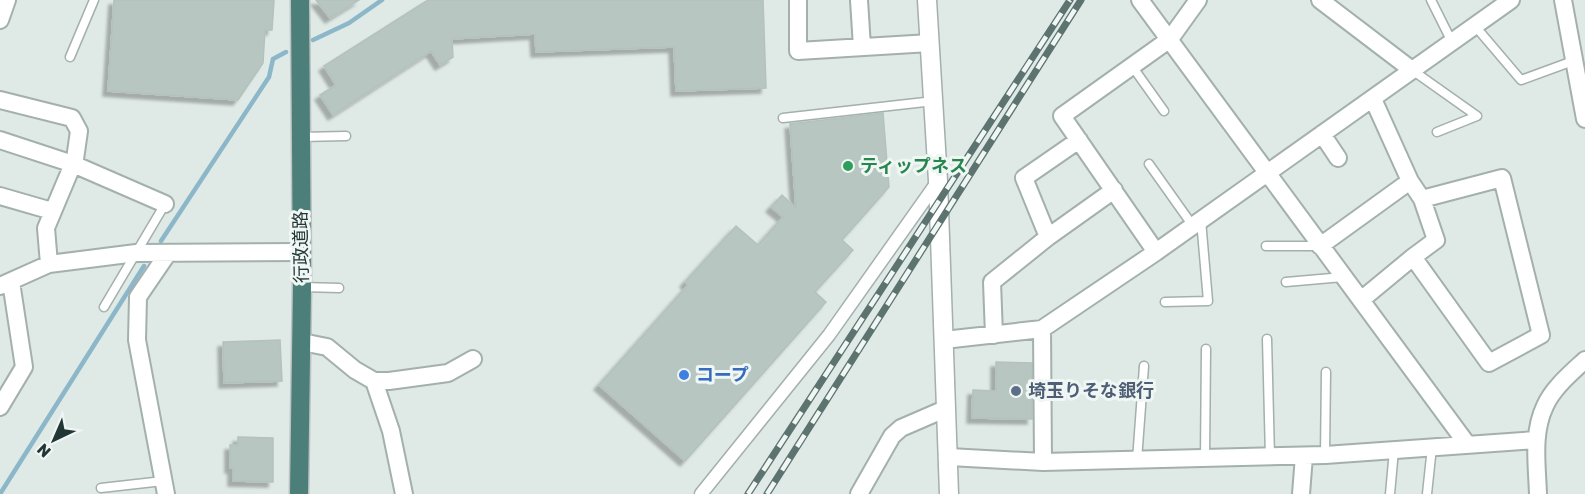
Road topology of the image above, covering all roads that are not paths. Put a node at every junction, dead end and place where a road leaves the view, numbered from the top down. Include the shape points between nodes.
1 (7, 0) edge
2 (94, 0) edge
3 (300, 0) edge
4 (798, 0) edge
5 (859, 0) edge
6 (927, 0) edge
7 (1140, 0) edge
8 (1198, 0) edge
9 (1431, 0) edge
10 (1563, 0) edge
11 (1505, 2) edge
12 (1330, 3) edge
13 (0, 20) edge
14 (1475, 26) junction
15 (1170, 39) junction
16 (1452, 42) junction
17 (930, 43) junction
18 (862, 47) junction
19 (70, 57) dead end
20 (1573, 61) junction
21 (1132, 66) junction
22 (1412, 70) junction
23 (1373, 99) junction
24 (0, 100) edge
25 (934, 101) junction
26 (1584, 110) edge
27 (1164, 111) dead end
28 (783, 117) dead end
29 (1437, 132) dead end
30 (1322, 134) junction
31 (300, 136) junction
32 (346, 136) dead end
33 (0, 140) edge
34 (1079, 140) junction
35 (1338, 158) dead end
36 (73, 164) junction
37 (1149, 164) dead end
38 (1266, 173) junction
39 (938, 181) junction
40 (1410, 182) junction
41 (1114, 190) junction
42 (1422, 199) junction
43 (4, 200) edge
44 (165, 204) joint
45 (52, 211) junction
46 (1197, 223) junction
47 (1048, 237) junction
48 (1266, 246) dead end
49 (1320, 246) junction
50 (301, 252) junction
51 (1156, 252) junction
52 (135, 253) junction
53 (168, 253) junction
54 (1413, 257) junction
55 (49, 264) junction
56 (1343, 277) junction
57 (1286, 282) dead end
58 (6, 284) edge
59 (302, 287) junction
60 (339, 288) dead end
61 (1361, 300) junction
62 (1165, 302) dead end
63 (104, 307) dead end
64 (1042, 329) junction
65 (994, 335) junction
66 (1267, 339) dead end
67 (944, 340) junction
68 (302, 342) junction
69 (1206, 349) dead end
70 (473, 359) dead end
71 (1585, 360) edge
72 (1144, 366) dead end
73 (1326, 372) dead end
74 (374, 381) junction
75 (0, 407) edge
76 (945, 409) junction
77 (1536, 440) junction
78 (1467, 444) junction
79 (1432, 447) junction
80 (1394, 450) junction
81 (1325, 455) junction
82 (1304, 456) junction
83 (949, 457) junction
84 (1270, 457) junction
85 (1205, 458) junction
86 (1137, 460) junction
87 (1043, 462) junction
88 (165, 487) edge
89 (101, 488) dead end
90 (299, 494) edge
91 (404, 494) edge
92 (701, 494) edge
93 (859, 494) edge
94 (949, 494) edge
95 (1301, 494) edge
96 (1390, 494) edge
97 (1427, 494) edge
98 (1538, 494) edge

1 - 13 street
2 - 19 lane
3 - 31 highway, 行政道路
4 - 18 street via 798,51
5 - 18 street
6 - 17 street
7 - 15 street
8 - 15 street
9 - 16 lane
10 - 20 street
11 - 14 street
12 - 22 street
14 - 16 street
14 - 20 lane via 1521,80
15 - 21 street
15 - 38 street
16 - 22 street
17 - 18 street
17 - 25 street
20 - 26 street
21 - 27 lane
21 - 34 street via 1062,116
22 - 23 street
22 - 29 lane via 1477,116
23 - 30 street
23 - 40 street
24 - 36 street via 72,118 79,131
25 - 28 lane
25 - 39 street
30 - 35 street
30 - 38 street
31 - 32 lane
31 - 50 highway, 行政道路
33 - 36 street
34 - 41 street
34 - 47 street via 1024,178
36 - 44 street
36 - 45 street
37 - 46 lane
38 - 46 street
38 - 49 street
39 - 67 street
39 - 92 street via 829,335
40 - 42 street
40 - 49 street
41 - 47 street
41 - 51 street
42 - 54 street via 1436,240
42 - 54 street via 1502,178 1541,335 1489,363
43 - 45 street
44 - 52 lane
45 - 55 street via 46,228
46 - 51 street
46 - 62 lane via 1208,301
47 - 65 street via 992,282
48 - 49 lane
49 - 56 street
50 - 53 street
50 - 59 highway, 行政道路
51 - 64 street
52 - 53 street
52 - 55 street
52 - 63 lane
53 - 88 street via 138,297 137,340
54 - 61 street
55 - 58 street
56 - 57 lane
56 - 61 street
58 - 75 street via 24,367
59 - 60 lane
59 - 68 highway, 行政道路
61 - 78 street
64 - 65 street
64 - 87 street
65 - 67 street
66 - 84 lane
67 - 76 street
68 - 74 street via 327,347
68 - 90 highway, 行政道路
69 - 85 lane
70 - 74 street via 448,373
71 - 77 street via 1545,405
72 - 86 lane
73 - 81 lane
74 - 91 street via 391,431
76 - 83 street
76 - 93 street via 901,428 892,436
77 - 78 street
77 - 98 street
78 - 79 street
79 - 80 street
79 - 97 lane
80 - 81 street
80 - 96 lane
81 - 82 street
82 - 84 street
82 - 95 street
83 - 87 street
83 - 94 street
84 - 85 street
85 - 86 street
86 - 87 street
88 - 89 lane

